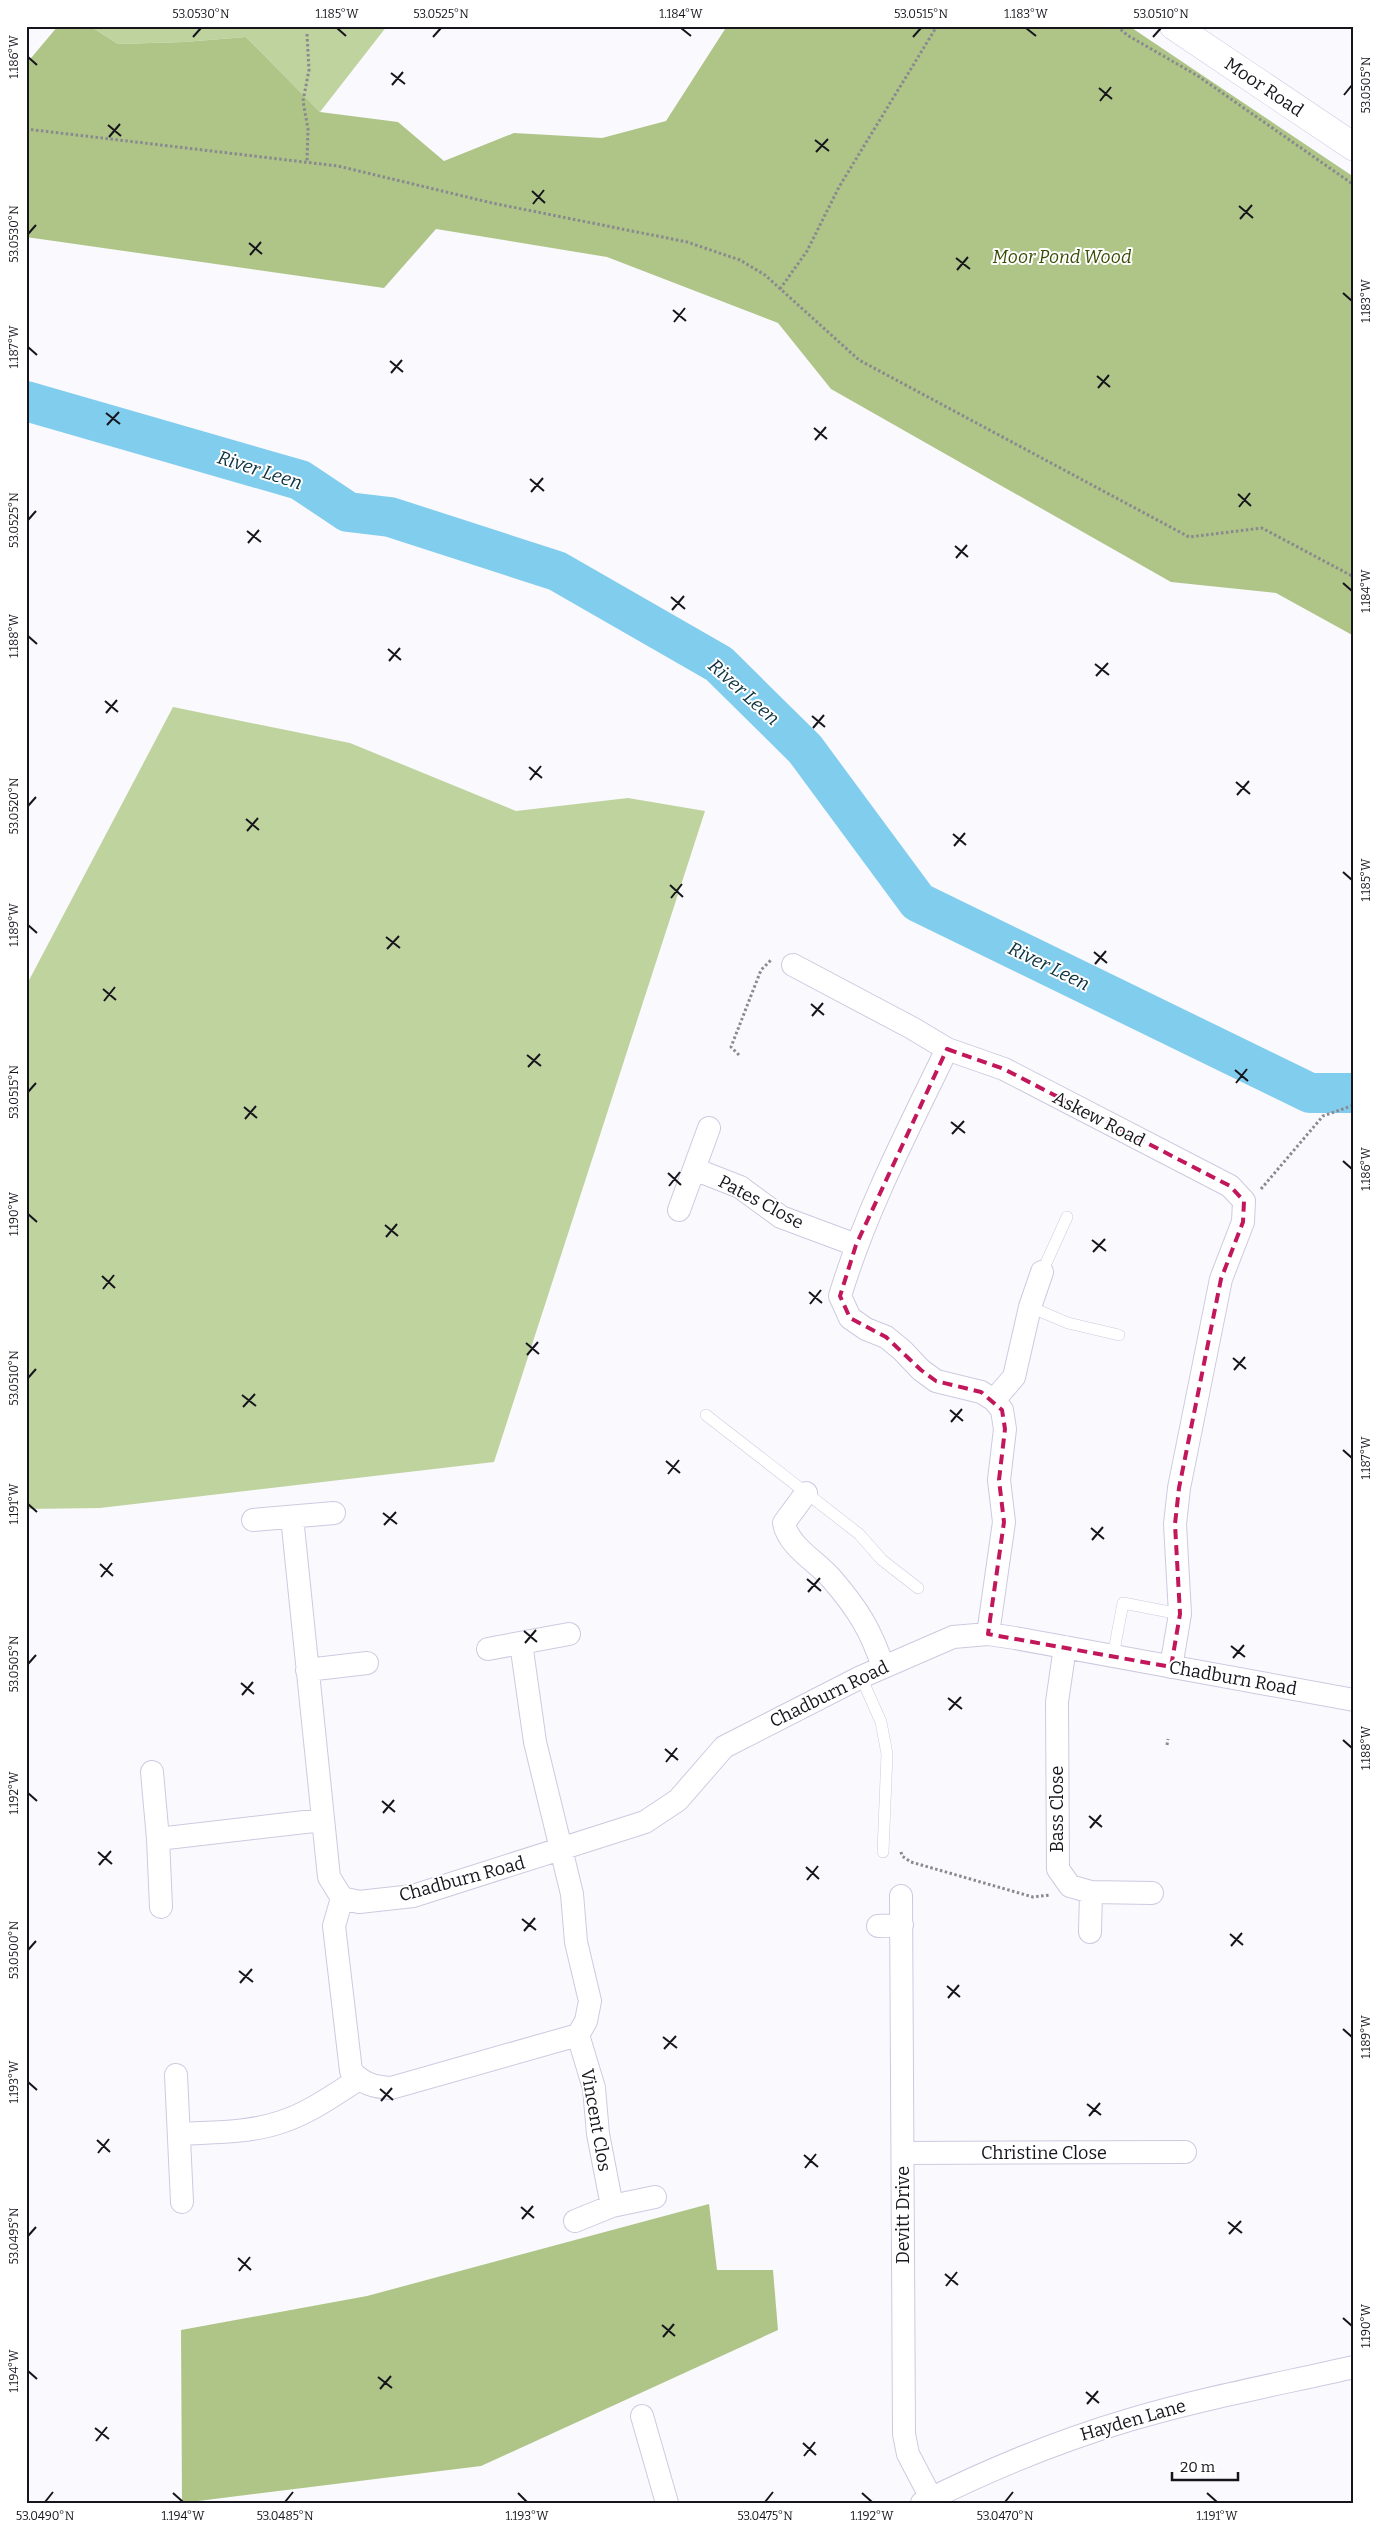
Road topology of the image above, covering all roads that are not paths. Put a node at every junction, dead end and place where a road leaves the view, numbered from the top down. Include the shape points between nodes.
1 (1174, 26) edge
2 (1354, 147) edge
3 (793, 965) road end
4 (947, 1049) junction
5 (709, 1128) dead end
6 (694, 1169) junction
7 (679, 1210) dead end
8 (1066, 1217) dead end
9 (856, 1245) junction
10 (1042, 1272) joint
11 (1030, 1307) junction
12 (1118, 1335) dead end
13 (994, 1400) junction
14 (706, 1415) dead end
15 (806, 1493) junction
16 (334, 1512) dead end
17 (292, 1516) junction
18 (253, 1520) dead end
19 (918, 1588) dead end
20 (1180, 1614) junction
21 (569, 1634) dead end
22 (988, 1634) junction
23 (521, 1643) junction
24 (1065, 1647) junction
25 (488, 1649) dead end
26 (1113, 1656) junction
27 (367, 1663) dead end
28 (1171, 1666) junction
29 (883, 1667) junction
30 (307, 1670) junction
31 (861, 1677) junction
32 (1354, 1700) edge
33 (152, 1772) dead end
34 (322, 1820) junction
35 (158, 1840) junction
36 (561, 1851) junction
37 (883, 1852) dead end
38 (1081, 1889) junction
39 (1152, 1893) dead end
40 (901, 1896) dead end
41 (342, 1898) junction
42 (161, 1907) dead end
43 (902, 1925) junction
44 (878, 1926) dead end
45 (1090, 1932) dead end
46 (578, 2035) junction
47 (176, 2075) dead end
48 (359, 2079) junction
49 (181, 2134) junction
50 (1185, 2152) dead end
51 (903, 2153) junction
52 (655, 2197) dead end
53 (182, 2202) dead end
54 (612, 2206) junction
55 (575, 2222) dead end
56 (1354, 2367) edge
57 (642, 2416) dead end
58 (927, 2501) edge
59 (667, 2503) edge

1 - 2 main road, Moor Road
3 - 4 street, Askew Road
4 - 9 street
4 - 20 street, Askew Road via 1012,1074 1230,1186 1244,1201 1243,1222 1221,1279 1178,1488 1175,1524
5 - 6 street
6 - 7 street
6 - 9 street, Pates Close via 740,1187 781,1217
8 - 10 lane
9 - 13 street via 840,1296 850,1318 886,1337 936,1381 981,1392
10 - 11 street
11 - 12 lane via 1068,1323
11 - 13 street via 1014,1376
13 - 22 street via 1002,1410 1004,1429 999,1480 1004,1522
14 - 15 lane
15 - 19 lane via 859,1534 882,1560
15 - 29 street via 784,1523 786,1534 830,1577 858,1611 873,1636
16 - 17 street
17 - 18 street
17 - 30 street
20 - 26 lane via 1123,1603
20 - 28 street
21 - 23 street
22 - 24 street, Chadburn Road
22 - 29 street, Chadburn Road via 953,1636
23 - 25 street
23 - 36 street via 535,1742
24 - 26 street, Chadburn Road
24 - 38 street, Bass Close via 1058,1702 1058,1869
26 - 28 street, Chadburn Road
27 - 30 street
28 - 32 street, Chadburn Road
29 - 31 street, Chadburn Road
30 - 34 street
31 - 36 street, Chadburn Road via 724,1747 678,1800 645,1822
31 - 37 lane via 881,1722 887,1754
33 - 35 street
34 - 35 street
34 - 41 street via 329,1877
35 - 42 street
36 - 41 street, Chadburn Road via 413,1896 359,1902
36 - 46 street via 572,1894 576,1942 590,2001 586,2021
38 - 39 street
38 - 45 street
40 - 43 street, Devitt Drive
41 - 48 street via 334,1926 352,2070
43 - 44 street
43 - 51 street, Devitt Drive
46 - 48 street via 391,2088 375,2087
46 - 54 street, Vincent Clos via 594,2088 598,2134
47 - 49 street
48 - 49 street via 315,2107 281,2122 248,2130
49 - 53 street
50 - 51 street, Christine Close
51 - 58 street, Devitt Drive via 904,2434 908,2454
52 - 54 street
54 - 55 street
56 - 58 street, Hayden Lane via 1185,2405 1072,2438
57 - 59 street

